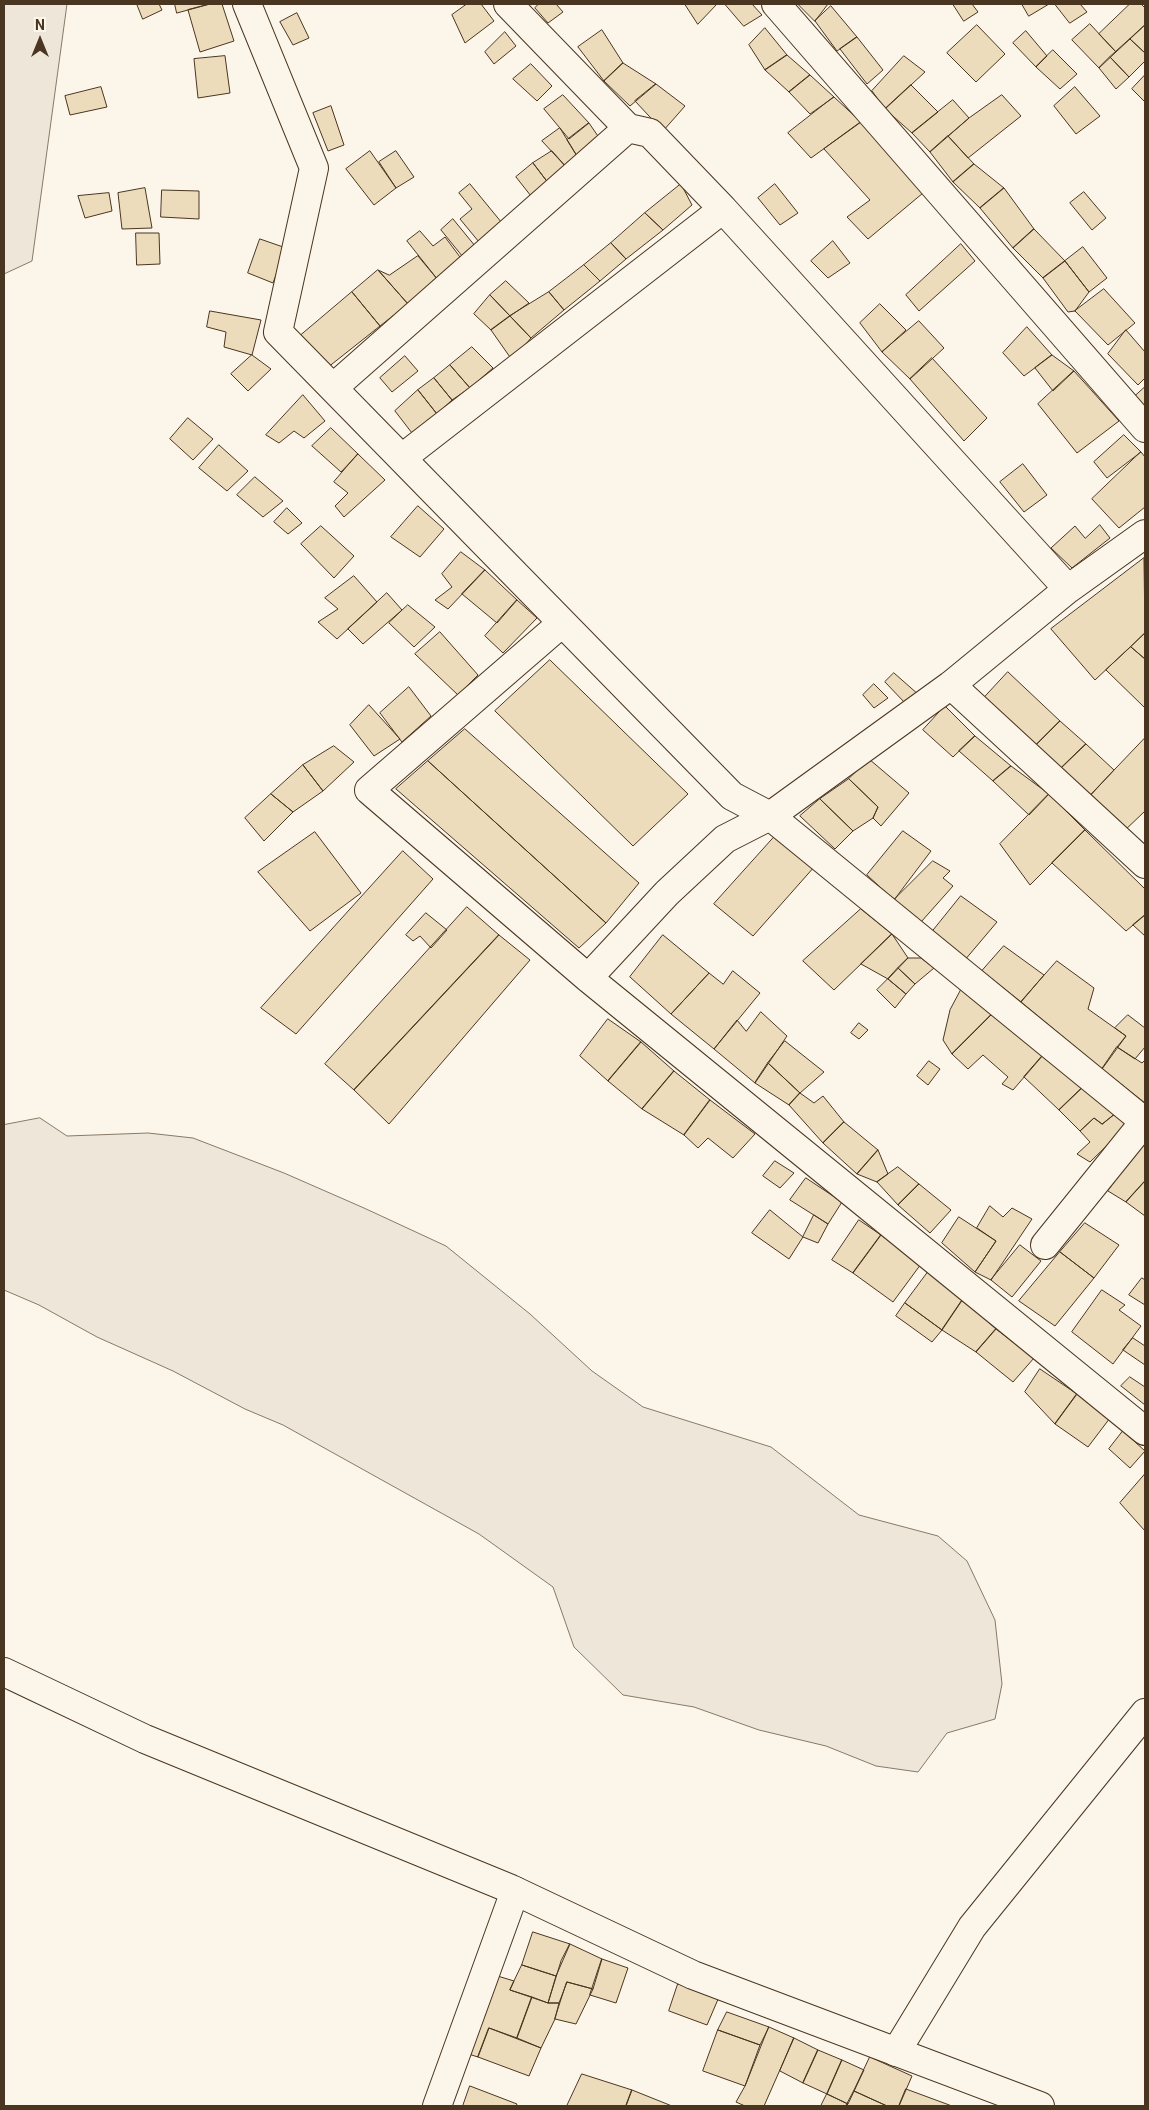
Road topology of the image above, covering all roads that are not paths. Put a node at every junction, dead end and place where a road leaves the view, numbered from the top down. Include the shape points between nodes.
1 (246, 4) edge
2 (508, 4) edge
3 (776, 4) edge
4 (628, 128) junction
5 (722, 210) junction
6 (334, 387) junction
7 (1145, 428) edge
8 (402, 458) junction
9 (1145, 534) edge
10 (1068, 590) junction
11 (562, 623) junction
12 (951, 685) junction
13 (770, 816) junction
14 (1145, 864) edge
15 (588, 978) junction
16 (1145, 1122) edge
17 (1045, 1245) dead end
18 (1145, 1432) edge
19 (4, 1672) edge
20 (1145, 1713) edge
21 (515, 1892) junction
22 (896, 2052) junction
23 (1028, 2104) edge
24 (438, 2106) edge

1 - 6 street via 314,168 278,332
2 - 4 street
3 - 7 street
4 - 5 street via 650,133
4 - 6 street
5 - 8 street
5 - 10 street
6 - 8 street
8 - 11 street
9 - 10 street
10 - 12 street
11 - 13 street via 732,796
11 - 15 street via 369,790
12 - 13 street
12 - 14 street
13 - 15 street via 725,839 667,893
13 - 16 street
15 - 18 street
16 - 17 street
19 - 21 street via 145,1739
20 - 22 street via 972,1927
21 - 22 street via 693,1975
21 - 24 street
22 - 23 street

